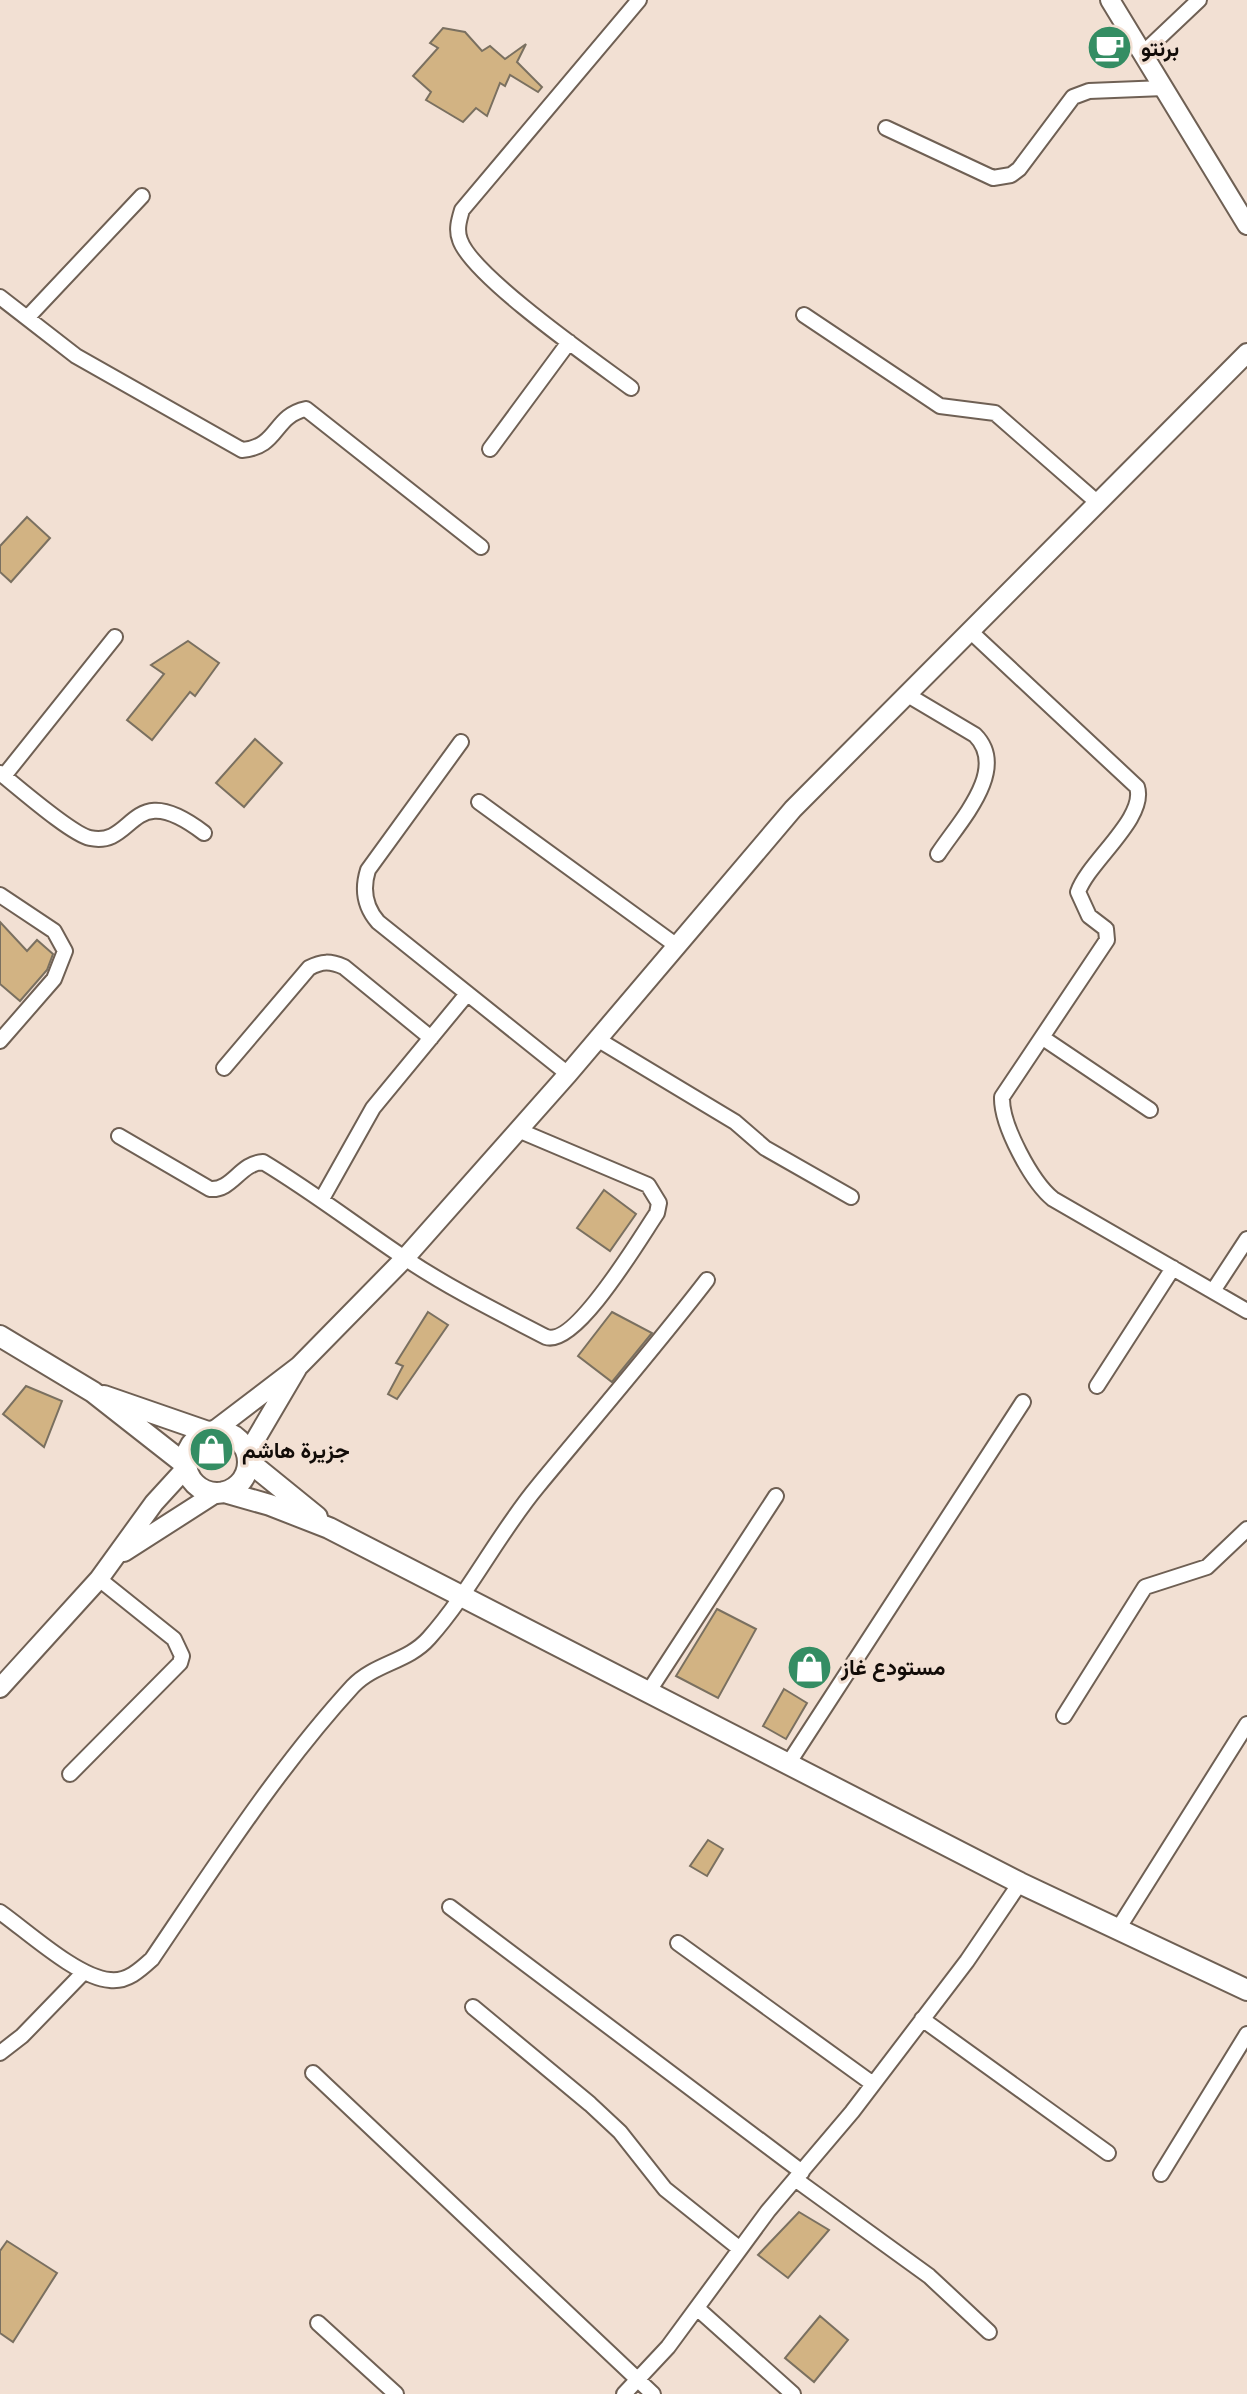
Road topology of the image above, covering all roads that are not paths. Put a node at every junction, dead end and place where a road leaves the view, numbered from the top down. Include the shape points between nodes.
1 (639, 0) edge
2 (1110, 0) edge
3 (1199, 0) edge
4 (1143, 53) junction
5 (1164, 88) junction
6 (886, 128) dead end
7 (142, 196) dead end
8 (1247, 225) edge
9 (0, 297) edge
10 (804, 315) dead end
11 (27, 318) junction
12 (569, 342) junction
13 (1247, 353) edge
14 (631, 388) dead end
15 (490, 449) dead end
16 (1098, 503) junction
17 (481, 547) dead end
18 (970, 631) junction
19 (115, 637) dead end
20 (906, 694) junction
21 (461, 742) dead end
22 (2, 775) edge
23 (479, 802) dead end
24 (204, 833) dead end
25 (938, 854) dead end
26 (0, 895) edge
27 (677, 946) junction
28 (467, 994) junction
29 (431, 1038) junction
30 (1043, 1038) junction
31 (597, 1039) junction
32 (0, 1041) edge
33 (224, 1068) dead end
34 (568, 1074) junction
35 (1150, 1110) dead end
36 (518, 1130) junction
37 (119, 1136) dead end
38 (323, 1197) junction
39 (851, 1197) dead end
40 (1247, 1239) edge
41 (405, 1258) junction
42 (1173, 1268) junction
43 (707, 1280) dead end
44 (1213, 1291) junction
45 (1247, 1311) edge
46 (0, 1336) edge
47 (299, 1366) junction
48 (1097, 1386) dead end
49 (93, 1392) junction
50 (1023, 1402) dead end
51 (211, 1431) junction
52 (247, 1458) junction
53 (186, 1467) junction
54 (220, 1493) junction
55 (776, 1496) dead end
56 (329, 1528) junction
57 (1247, 1529) edge
58 (118, 1555) junction
59 (99, 1579) junction
60 (460, 1595) junction
61 (0, 1688) edge
62 (647, 1694) junction
63 (1064, 1716) dead end
64 (1247, 1724) edge
65 (788, 1764) junction
66 (70, 1774) dead end
67 (1020, 1883) junction
68 (450, 1907) dead end
69 (0, 1912) edge
70 (1118, 1929) junction
71 (678, 1943) dead end
72 (84, 1972) junction
73 (1247, 1990) edge
74 (473, 2007) dead end
75 (922, 2019) junction
76 (1247, 2034) edge
77 (0, 2053) edge
78 (313, 2073) dead end
79 (873, 2084) junction
80 (1108, 2153) dead end
81 (1161, 2174) dead end
82 (798, 2176) junction
83 (740, 2249) junction
84 (698, 2309) junction
85 (318, 2323) dead end
86 (989, 2332) dead end
87 (638, 2380) junction
88 (396, 2394) edge
89 (624, 2394) edge
90 (653, 2394) edge
91 (793, 2394) edge

1 - 12 street via 462,210 457,224 471,259
2 - 4 street
3 - 4 street
4 - 5 street
5 - 6 street via 1089,91 1073,97 1019,169 1002,177 970,170
5 - 8 street
7 - 11 street
9 - 11 street
10 - 16 street via 940,406 995,413
11 - 17 street via 76,356 242,450 257,449 270,440 286,415 306,409
12 - 14 street
12 - 15 street
13 - 16 street
16 - 18 street
18 - 20 street
18 - 30 street via 1137,787 1139,795 1132,816 1082,878 1078,892 1089,916 1106,929 1107,940
19 - 22 street
20 - 25 street via 975,735 987,758 982,786
20 - 27 street via 793,809
21 - 28 street via 368,870 364,883 378,922
22 - 24 street via 84,837 103,838 147,811 163,810 177,812
23 - 27 street
26 - 32 street via 54,931 65,951 54,979
27 - 31 street
28 - 29 street
28 - 34 street
29 - 33 street via 344,967 319,962
29 - 38 street via 367,1116
30 - 35 street
30 - 42 street via 1002,1097 1040,1189
31 - 34 street
31 - 39 street
34 - 36 street
36 - 41 street
36 - 41 street via 648,1185 656,1195 657,1213 572,1331 561,1338 546,1337
37 - 38 street via 210,1189 222,1188 246,1165 263,1162
38 - 41 street
40 - 44 street
41 - 47 street
42 - 44 street
42 - 48 street
43 - 60 street via 538,1486
44 - 45 street
46 - 49 main road
47 - 51 street
47 - 52 street
49 - 51 main road
49 - 53 main road
50 - 65 street
51 - 52 main road via 235,1436
51 - 53 main road via 191,1445
52 - 54 main road via 241,1481
52 - 56 main road
53 - 54 main road via 198,1486
53 - 58 street
54 - 56 main road
54 - 58 street
55 - 62 street
56 - 60 main road
57 - 63 street via 1207,1567 1145,1587
58 - 59 street
59 - 61 street
59 - 66 street via 174,1639 182,1656
60 - 62 main road
60 - 72 street via 416,1651 373,1671 340,1701 252,1812 152,1959 123,1979 108,1981
62 - 65 main road
64 - 70 street
65 - 67 main road
67 - 70 main road
67 - 75 street
68 - 82 street
69 - 72 street
70 - 73 main road
71 - 79 street
72 - 77 street
74 - 83 street via 590,2104 665,2189
75 - 79 street
75 - 80 street
76 - 81 street
78 - 87 street
79 - 82 street
82 - 83 street
82 - 86 street via 929,2276
83 - 84 street
84 - 87 street
84 - 91 street
85 - 88 street
87 - 89 street
87 - 90 street

